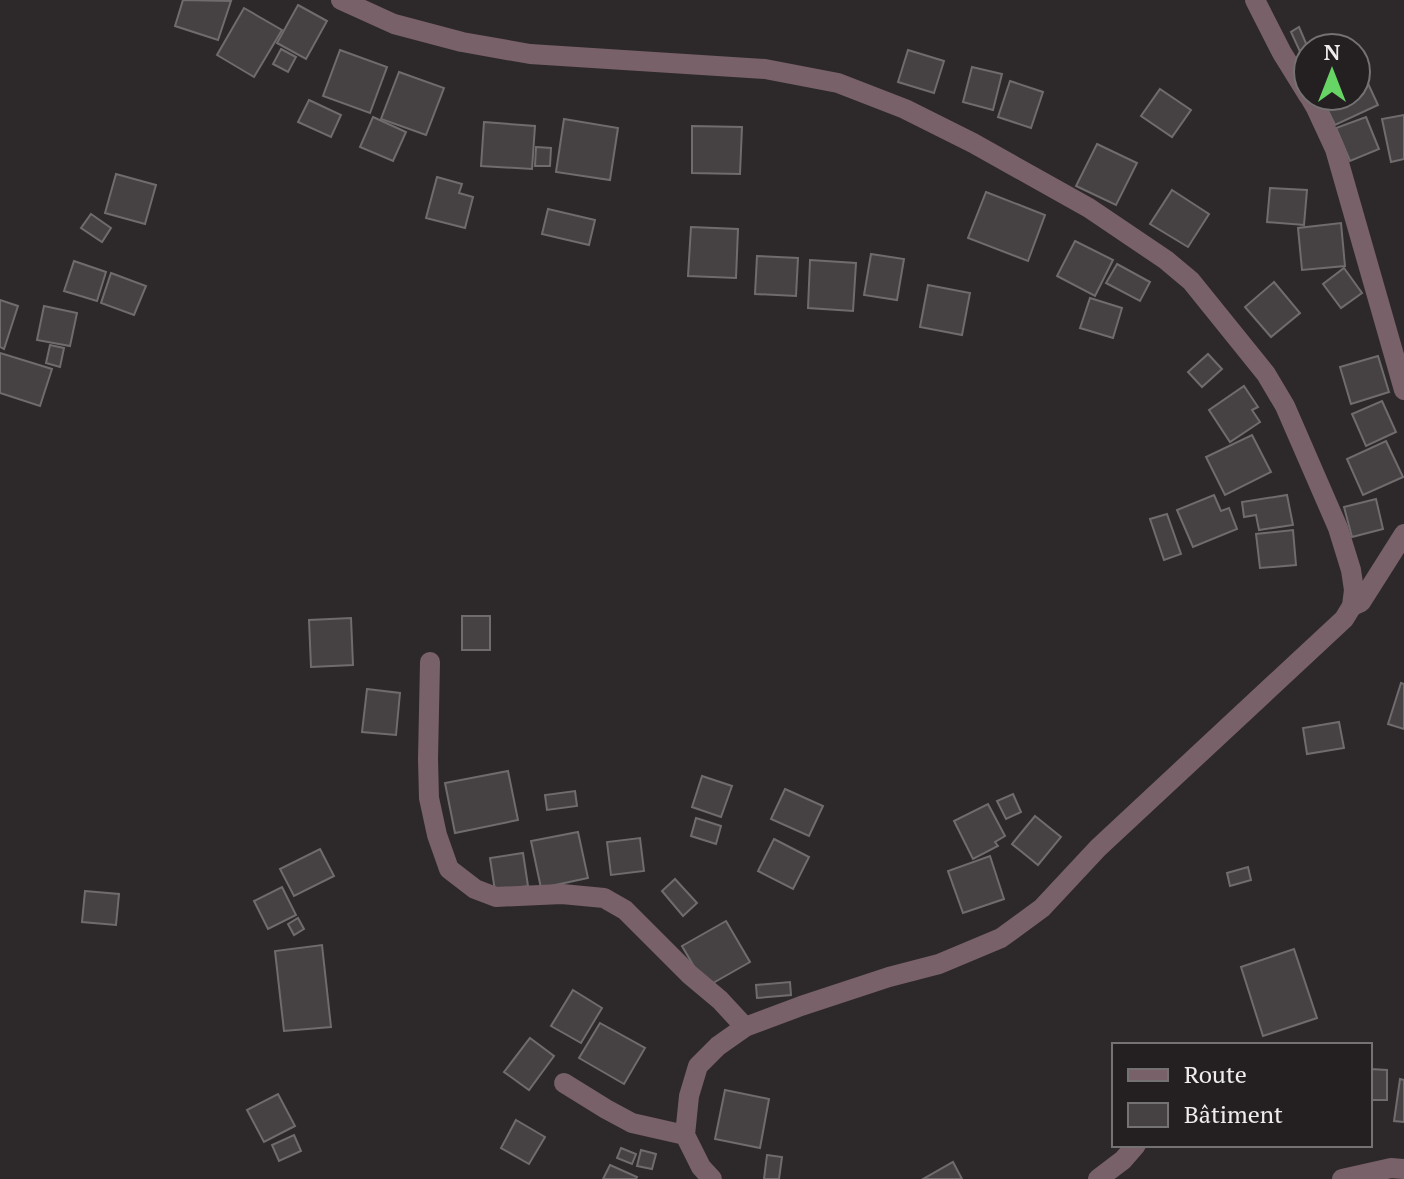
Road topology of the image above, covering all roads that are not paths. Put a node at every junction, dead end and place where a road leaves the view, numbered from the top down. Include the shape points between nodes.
1 (341, 0) edge
2 (1255, 0) edge
3 (1292, 70) edge
4 (1318, 112) edge
5 (1404, 390) edge
6 (1404, 534) edge
7 (1352, 606) junction
8 (430, 662) dead end
9 (745, 1027) junction
10 (564, 1083) dead end
11 (685, 1135) junction
12 (1134, 1147) edge
13 (1404, 1169) edge
14 (712, 1179) edge
15 (1098, 1179) edge
16 (1342, 1179) edge

1 - 7 street via 394,24 516,52 765,69 838,83 905,109 1089,208 1191,281 1266,374 1338,528 1351,570
2 - 3 street
4 - 5 street via 1335,149
6 - 7 street via 1361,602
7 - 9 street via 1042,908 1001,938 939,964
8 - 9 street via 429,798 449,869 496,897 604,898 625,910
9 - 11 street via 698,1066
10 - 11 street via 632,1123
11 - 14 street
12 - 15 street
13 - 16 street

